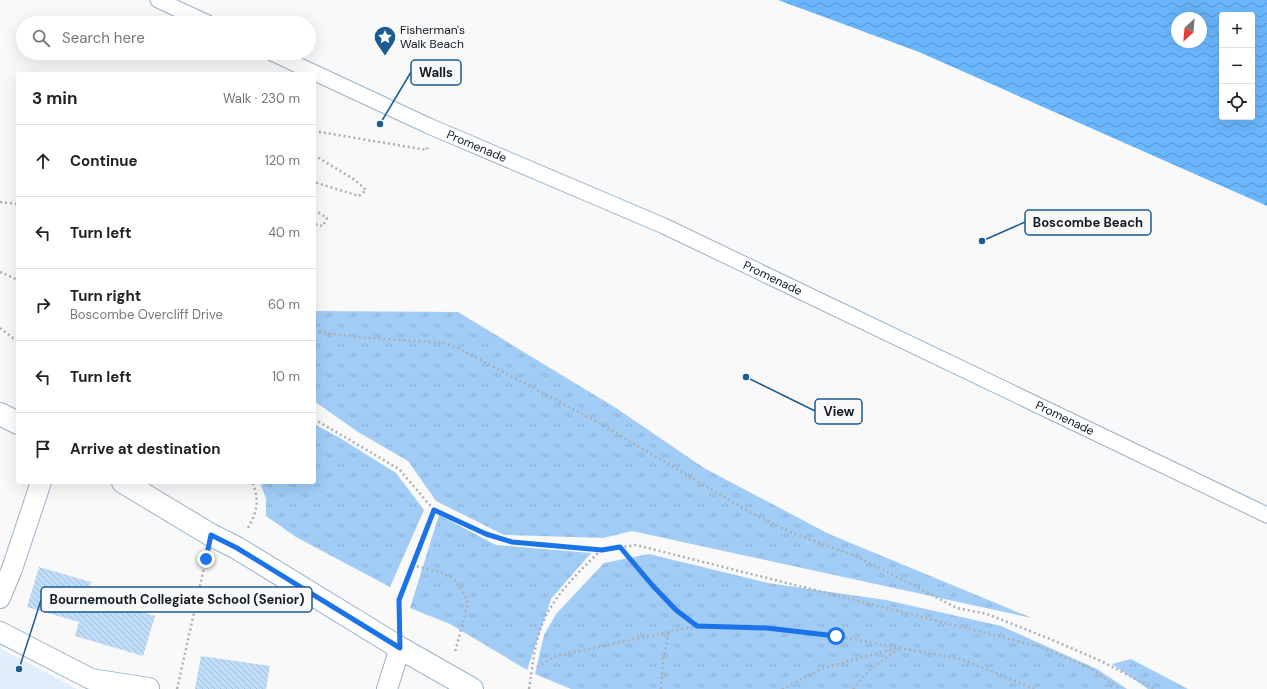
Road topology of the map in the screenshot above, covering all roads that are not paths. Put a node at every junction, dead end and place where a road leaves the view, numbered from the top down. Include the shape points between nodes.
1 (158, 0) edge
2 (193, 16) edge
3 (287, 60) edge
4 (313, 72) edge
5 (316, 73) edge
6 (0, 414) edge
7 (16, 422) edge
8 (40, 484) edge
9 (126, 484) edge
10 (1267, 515) edge
11 (0, 598) edge
12 (0, 632) edge
13 (400, 648) junction
14 (149, 688) dead end
15 (387, 689) edge
16 (472, 689) edge

1 - 2 street
3 - 4 street, Promenade
5 - 10 street, Promenade via 429,126 664,226
6 - 7 street
8 - 11 street
9 - 13 street
12 - 14 street via 91,679
13 - 15 street
13 - 16 street

